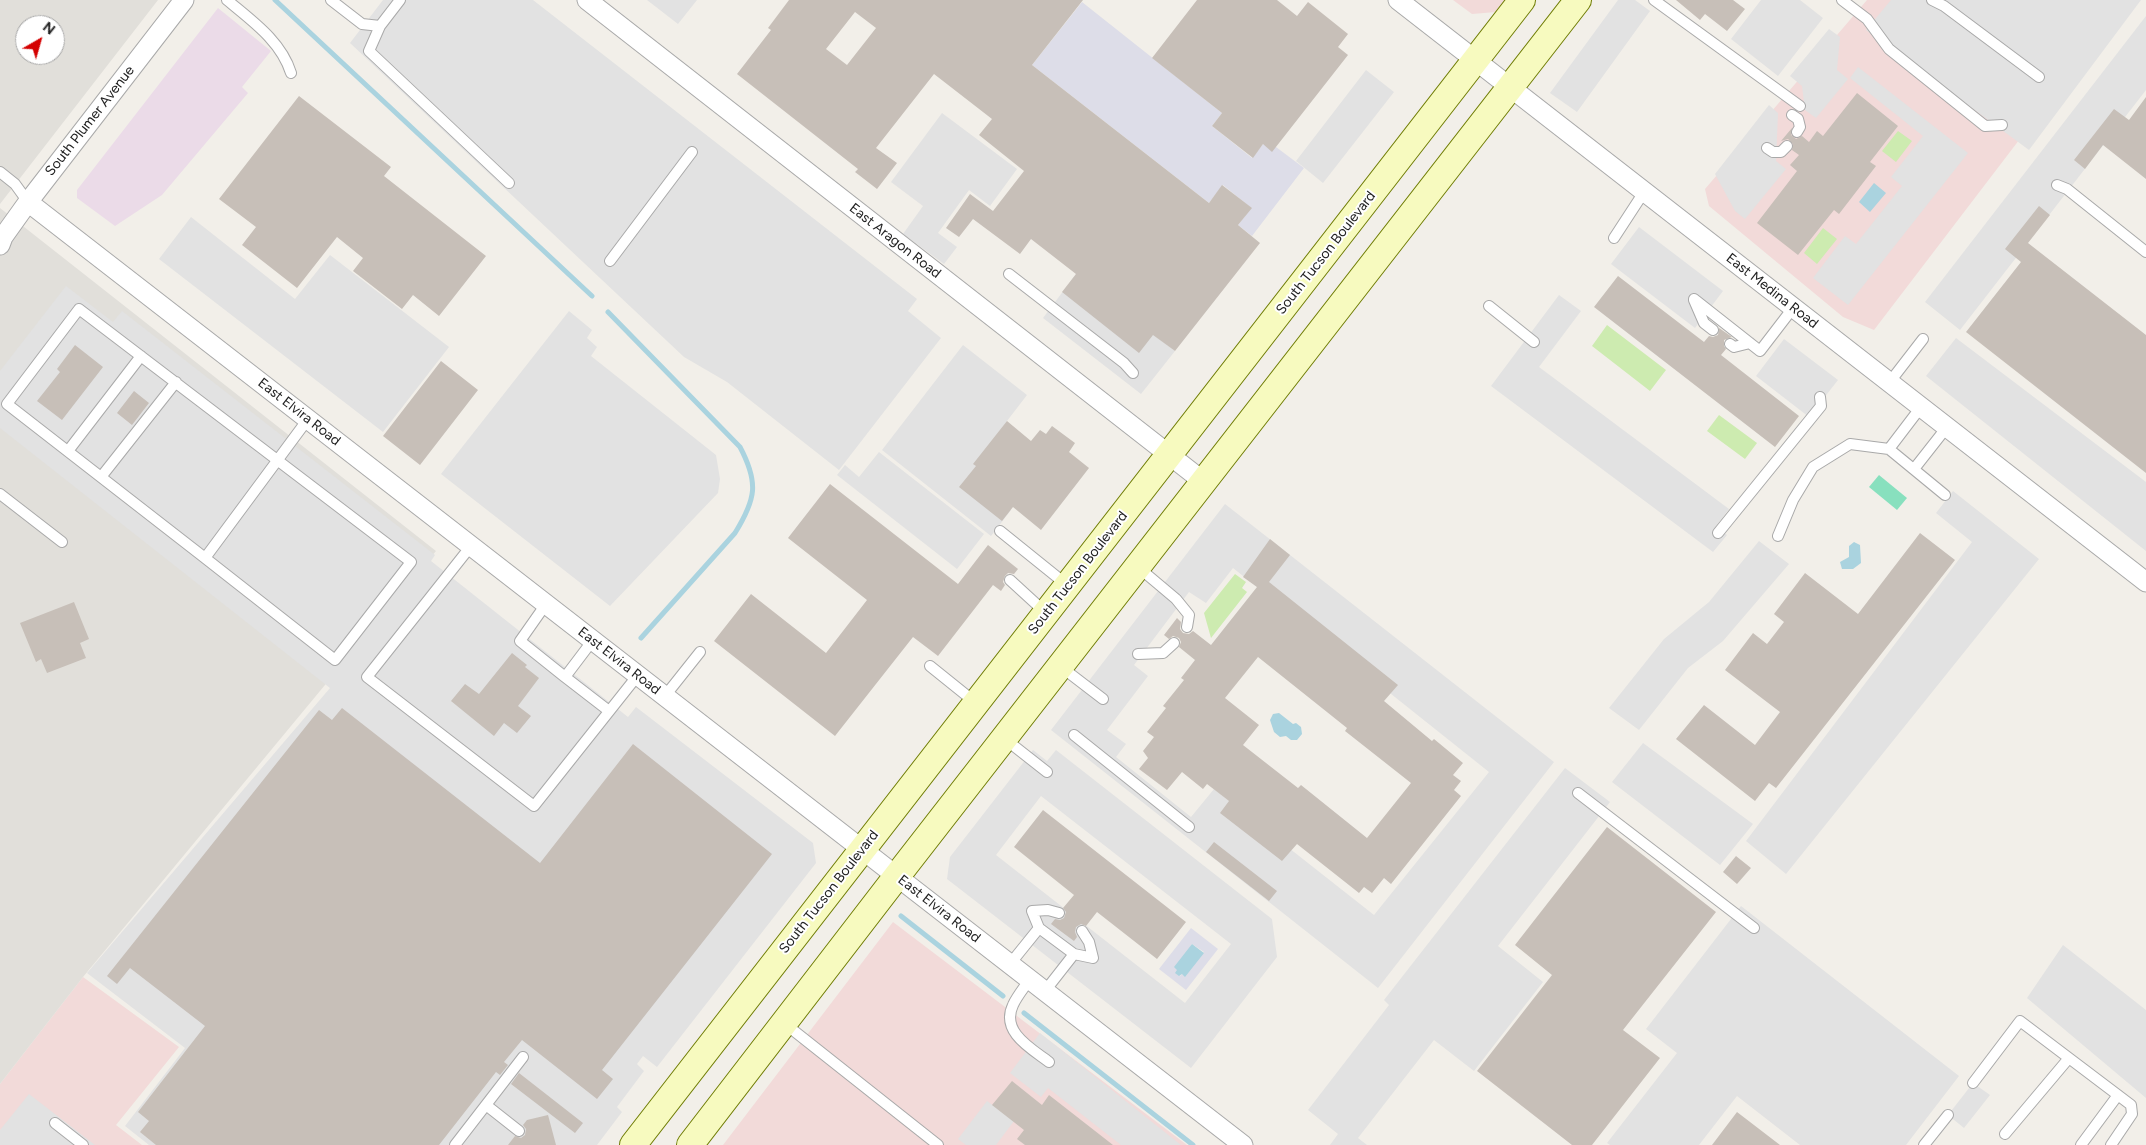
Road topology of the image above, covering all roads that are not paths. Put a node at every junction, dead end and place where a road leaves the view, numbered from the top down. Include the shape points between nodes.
1 (184, 0) edge
2 (227, 0) edge
3 (331, 0) edge
4 (400, 0) edge
5 (586, 0) edge
6 (1398, 0) edge
7 (1522, 0) edge
8 (1578, 0) edge
9 (1654, 0) edge
10 (1842, 0) edge
11 (1932, 0) edge
12 (380, 26) junction
13 (1475, 60) junction
14 (292, 73) dead end
15 (2039, 77) dead end
16 (1510, 88) junction
17 (1800, 106) dead end
18 (1792, 115) dead end
19 (2002, 125) dead end
20 (1798, 132) dead end
21 (1787, 146) dead end
22 (1767, 148) dead end
23 (692, 152) dead end
24 (0, 172) edge
25 (509, 183) dead end
26 (2057, 185) dead end
27 (1644, 192) junction
28 (28, 202) junction
29 (1614, 238) dead end
30 (0, 245) edge
31 (2146, 252) edge
32 (610, 261) dead end
33 (1009, 274) dead end
34 (1489, 306) dead end
35 (1793, 308) junction
36 (1713, 330) dead end
37 (1923, 339) dead end
38 (1534, 342) dead end
39 (1750, 343) junction
40 (1730, 344) dead end
41 (141, 356) junction
42 (1133, 373) dead end
43 (176, 382) junction
44 (1889, 383) junction
45 (1820, 397) dead end
46 (1921, 407) junction
47 (308, 419) junction
48 (1947, 427) junction
49 (1889, 449) junction
50 (68, 451) junction
51 (1170, 455) junction
52 (278, 460) junction
53 (1914, 469) junction
54 (102, 477) junction
55 (1204, 482) junction
56 (0, 494) edge
57 (1945, 495) dead end
58 (1000, 531) dead end
59 (1718, 533) dead end
60 (1778, 536) dead end
61 (62, 542) dead end
62 (471, 546) junction
63 (205, 558) junction
64 (1138, 567) junction
65 (1010, 580) dead end
66 (2146, 582) edge
67 (1068, 585) junction
68 (546, 604) junction
69 (1046, 614) junction
70 (1187, 627) dead end
71 (593, 640) junction
72 (1174, 643) dead end
73 (700, 652) dead end
74 (1138, 654) dead end
75 (930, 666) dead end
76 (1060, 666) junction
77 (638, 675) junction
78 (565, 677) junction
79 (665, 696) junction
80 (1103, 699) dead end
81 (976, 704) junction
82 (609, 711) junction
83 (1074, 735) dead end
84 (1004, 738) junction
85 (1047, 772) dead end
86 (1578, 792) dead end
87 (1189, 827) dead end
88 (862, 850) junction
89 (897, 876) junction
90 (1060, 913) dead end
91 (1039, 928) junction
92 (1754, 928) dead end
93 (1082, 931) dead end
94 (1074, 954) junction
95 (1010, 964) junction
96 (1030, 979) junction
97 (1045, 991) junction
98 (784, 1023) junction
99 (523, 1057) dead end
100 (2069, 1058) junction
101 (1049, 1062) dead end
102 (1973, 1083) dead end
103 (2118, 1095) junction
104 (486, 1105) junction
105 (1948, 1115) dead end
106 (55, 1123) dead end
107 (519, 1131) dead end
108 (2005, 1134) dead end
109 (83, 1145) edge
110 (454, 1145) edge
111 (633, 1145) edge
112 (690, 1145) edge
113 (938, 1145) edge
114 (1243, 1145) edge
115 (1924, 1145) edge
116 (2081, 1145) edge
117 (2111, 1145) edge

1 - 28 street, South Plumer Avenue
2 - 14 lane via 272,38 287,59
3 - 12 lane via 362,24
4 - 12 lane
5 - 51 street, East Aragon Road
6 - 13 street, East Medina Road
7 - 13 main road, South Tucson Boulevard
8 - 16 main road
9 - 17 lane
10 - 19 lane via 1867,20 1889,49 1985,126
11 - 15 lane
12 - 25 lane via 369,51
13 - 16 street, East Medina Road
13 - 51 main road, South Tucson Boulevard
16 - 27 street, East Medina Road
16 - 55 main road
18 - 20 lane via 1798,119
21 - 22 lane via 1781,152
23 - 32 lane
24 - 28 lane, East Elvira Road via 15,184
26 - 31 lane
27 - 29 lane
27 - 35 street, East Medina Road
28 - 30 street, South Plumer Avenue
28 - 47 street, East Elvira Road
33 - 42 lane
34 - 38 lane
35 - 39 lane via 1760,351
35 - 44 street, East Medina Road
36 - 39 lane via 1704,323 1694,300
37 - 44 lane
39 - 40 lane
41 - 43 lane
41 - 50 lane
41 - 50 lane via 79,309 7,404
43 - 52 lane
43 - 54 lane
44 - 46 street, East Medina Road
45 - 59 lane via 1821,406
46 - 48 street, East Medina Road
46 - 49 lane
47 - 52 lane
47 - 62 street, East Elvira Road
48 - 53 lane
48 - 66 street, East Medina Road
49 - 53 lane
49 - 60 lane via 1850,444 1813,467 1793,500
50 - 54 lane
51 - 55 street, East Aragon Road
51 - 67 main road, South Tucson Boulevard
52 - 63 lane
52 - 63 lane via 411,562 335,660
53 - 57 lane
54 - 63 lane
55 - 64 main road
56 - 61 lane
58 - 67 lane
62 - 68 street, East Elvira Road
62 - 82 lane via 367,677 534,806
64 - 70 lane via 1176,599 1188,615
64 - 76 main road
65 - 69 lane
67 - 69 main road, South Tucson Boulevard
68 - 71 street, East Elvira Road
68 - 78 lane via 520,641
69 - 81 main road, South Tucson Boulevard
71 - 77 street, East Elvira Road
71 - 78 lane
72 - 74 lane via 1163,653
73 - 79 lane
75 - 81 lane
76 - 80 lane
76 - 84 main road
77 - 79 street, East Elvira Road
77 - 82 lane
78 - 82 lane
79 - 88 street, East Elvira Road
81 - 88 main road, South Tucson Boulevard
83 - 87 lane
84 - 85 lane
84 - 89 main road
86 - 92 lane
88 - 89 street, East Elvira Road
88 - 111 main road, South Tucson Boulevard
89 - 95 street, East Elvira Road
89 - 98 main road
90 - 91 lane via 1032,911
91 - 94 lane
91 - 95 lane
93 - 94 lane via 1094,958
94 - 97 lane
95 - 96 street, East Elvira Road
96 - 97 street, East Elvira Road
96 - 101 lane via 1012,1007 1010,1023 1017,1037
97 - 114 street, East Elvira Road
98 - 112 main road
98 - 113 lane
99 - 104 lane
100 - 102 lane via 2020,1021
100 - 103 lane
100 - 108 lane
103 - 116 lane
103 - 117 lane via 2131,1105 2132,1114
104 - 107 lane
104 - 110 lane
105 - 115 lane
106 - 109 lane

